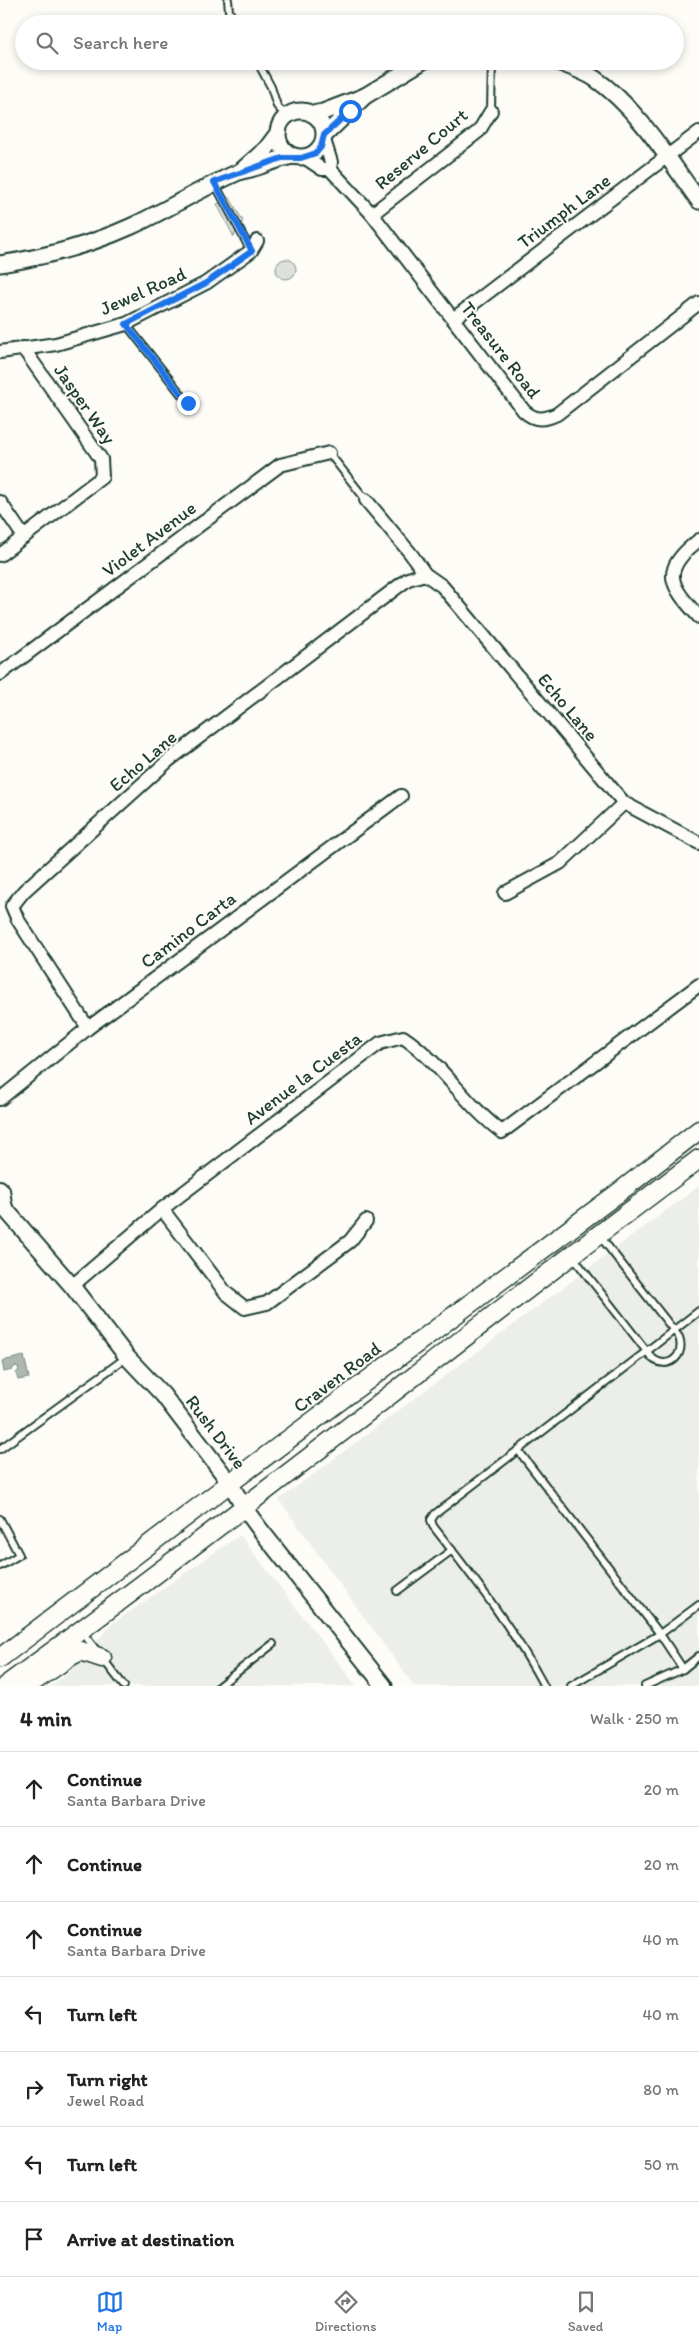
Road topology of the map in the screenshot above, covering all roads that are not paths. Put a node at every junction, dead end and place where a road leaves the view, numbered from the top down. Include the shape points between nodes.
1 (228, 0) edge
2 (231, 15) edge
3 (262, 70) edge
4 (408, 70) edge
5 (492, 70) edge
6 (576, 70) edge
7 (365, 96) junction
8 (490, 111) joint
9 (312, 114) junction
10 (287, 117) junction
11 (699, 132) edge
12 (278, 133) junction
13 (324, 138) junction
14 (299, 157) junction
15 (667, 157) junction
16 (330, 169) junction
17 (241, 171) junction
18 (214, 182) junction
19 (699, 201) edge
20 (372, 214) junction
21 (254, 246) joint
22 (0, 264) edge
23 (699, 303) edge
24 (452, 319) junction
25 (126, 324) junction
26 (23, 348) junction
27 (0, 352) edge
28 (188, 403) dead end
29 (329, 453) joint
30 (366, 500) joint
31 (0, 502) edge
32 (24, 537) junction
33 (699, 540) edge
34 (0, 555) edge
35 (425, 574) junction
36 (699, 617) edge
37 (0, 674) edge
38 (401, 796) dead end
39 (624, 803) junction
40 (699, 843) edge
41 (505, 893) dead end
42 (699, 986) edge
43 (88, 1028) junction
44 (0, 1099) edge
45 (699, 1130) edge
46 (699, 1159) edge
47 (0, 1187) edge
48 (162, 1209) junction
49 (2, 1212) edge
50 (366, 1221) dead end
51 (598, 1234) junction
52 (572, 1255) junction
53 (72, 1286) junction
54 (699, 1311) edge
55 (673, 1331) junction
56 (647, 1351) junction
57 (127, 1357) junction
58 (0, 1449) edge
59 (518, 1450) junction
60 (230, 1483) junction
61 (245, 1509) junction
62 (0, 1519) edge
63 (452, 1550) junction
64 (0, 1566) edge
65 (397, 1591) dead end
66 (699, 1605) edge
67 (81, 1631) junction
68 (660, 1634) junction
69 (273, 1644) dead end
70 (699, 1656) edge
71 (0, 1658) edge
72 (102, 1658) junction
73 (683, 1669) junction
74 (5, 1686) edge
75 (24, 1686) edge
76 (124, 1686) edge
77 (218, 1686) edge
78 (384, 1686) edge
79 (544, 1686) edge
80 (571, 1686) edge
81 (645, 1686) edge

1 - 2 lane
3 - 10 lane via 278,106
4 - 7 street
5 - 8 lane
6 - 15 street via 593,77 612,92
7 - 9 street
7 - 13 street
8 - 20 street, Reserve Court via 479,131
9 - 10 street via 297,112
9 - 13 street via 323,125
10 - 12 street
11 - 15 street, Triumph Lane
12 - 14 street via 282,147
12 - 17 street via 266,149
13 - 14 street via 316,153
13 - 16 street
14 - 16 street, Treasure Road via 322,169
14 - 17 street via 282,158 254,170
15 - 19 street
15 - 24 street, Triumph Lane
16 - 20 street, Treasure Road
17 - 18 street
18 - 21 lane
18 - 22 street via 107,236 61,252
20 - 24 street, Treasure Road
21 - 25 street, Jewel Road via 206,283
23 - 24 street, Treasure Road via 547,419 536,419 524,411
25 - 26 street, Jewel Road via 56,344
25 - 28 lane
26 - 27 street, Jewel Road
26 - 32 street, Jasper Way via 101,459 102,477
29 - 30 lane
29 - 37 street, Violet Avenue via 280,465
30 - 35 street, Echo Lane
31 - 32 street
32 - 34 street, Jasper Way
33 - 36 street via 677,559 673,572 676,592
35 - 39 street, Echo Lane via 442,586
35 - 43 street, Echo Lane via 408,578 169,760 24,891 12,906
38 - 43 street, Camino Carta
39 - 40 street, Echo Lane
39 - 41 street via 560,863
42 - 48 street, Avenue la Cuesta via 502,1132 485,1120 418,1047 403,1037 380,1043
43 - 44 street, Camino Carta
45 - 60 main road, Craven Road
46 - 51 main road
47 - 49 street, Rush Drive via 3,1190
48 - 50 street via 226,1293 245,1308 267,1303 350,1241
48 - 53 street, Avenue la Cuesta
49 - 53 street, Rush Drive
51 - 52 main road
51 - 55 lane
52 - 56 lane
52 - 61 main road
53 - 57 street, Rush Drive
54 - 55 lane
55 - 56 lane
55 - 56 lane via 681,1342 681,1348 672,1362 661,1363
56 - 59 lane
57 - 58 lane
57 - 60 street, Rush Drive via 163,1395
59 - 63 lane via 431,1520
59 - 68 lane
60 - 61 street, Rush Drive
60 - 71 main road, Craven Road
61 - 67 main road
61 - 78 street, Rush Drive
62 - 64 lane via 19,1555
63 - 65 lane
63 - 79 lane via 501,1614
66 - 68 lane
67 - 72 lane
67 - 74 main road
68 - 73 lane
68 - 80 lane
69 - 77 lane
70 - 73 lane
72 - 75 main road via 81,1652
72 - 76 lane
73 - 81 lane

